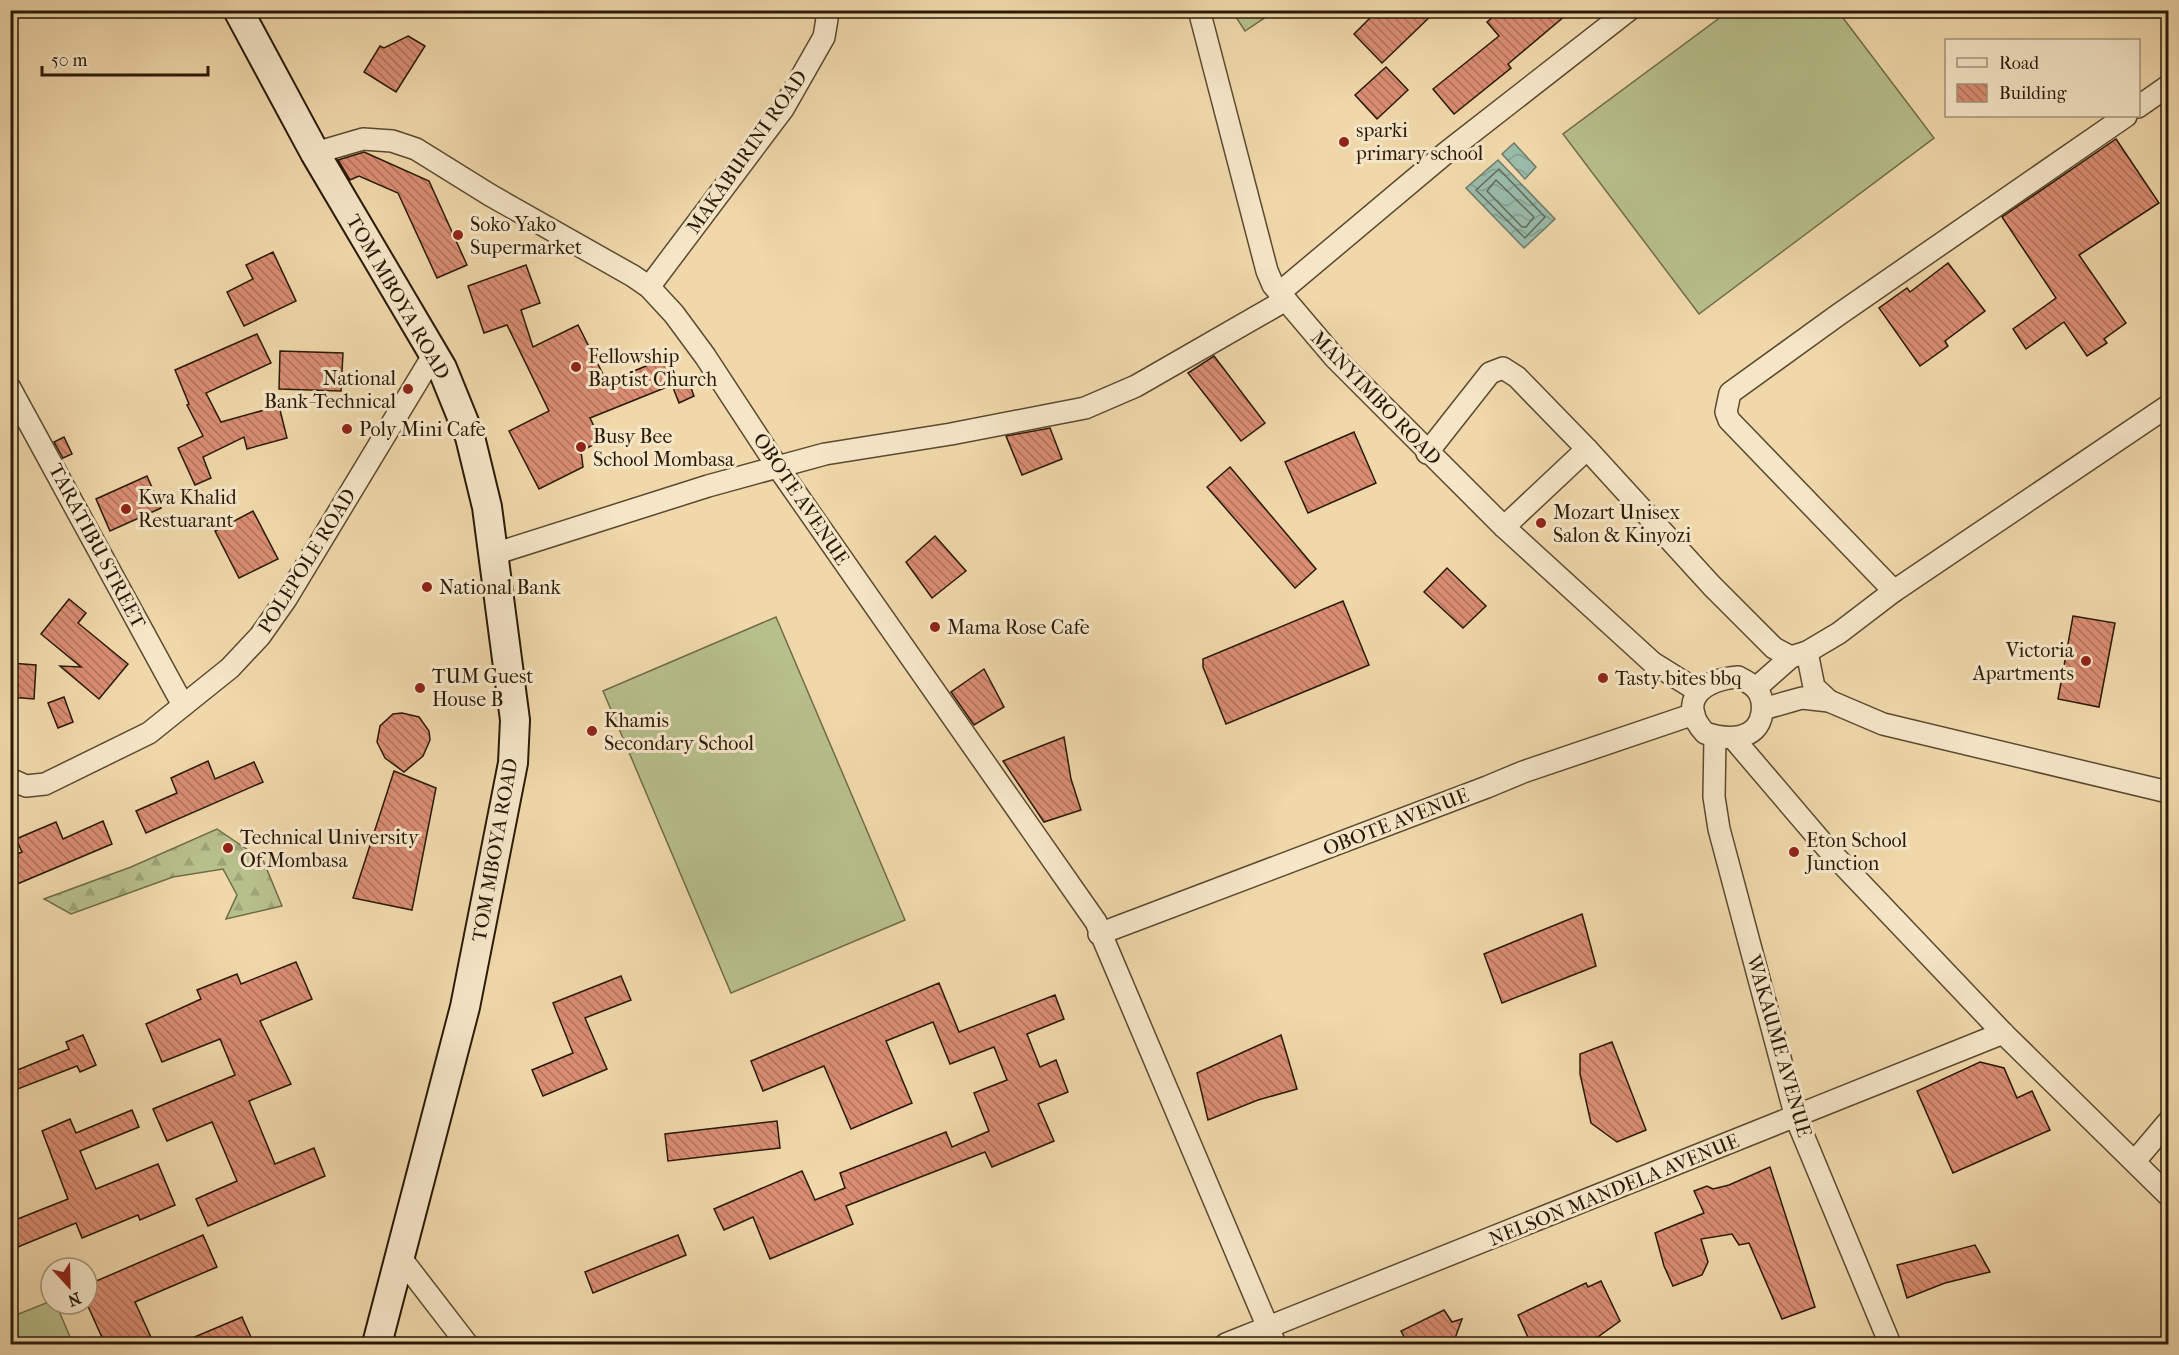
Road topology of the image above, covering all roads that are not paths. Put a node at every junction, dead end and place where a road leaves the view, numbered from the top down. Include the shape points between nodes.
1 (238, 10) edge
2 (824, 10) edge
3 (1199, 10) edge
4 (1629, 10) edge
5 (2169, 86) edge
6 (2140, 106) edge
7 (2125, 117) edge
8 (315, 153) junction
9 (649, 287) junction
10 (1282, 297) junction
11 (434, 354) junction
12 (10, 388) edge
13 (2169, 406) edge
14 (1587, 449) junction
15 (1427, 453) junction
16 (777, 466) junction
17 (1504, 527) junction
18 (494, 554) junction
19 (1894, 591) junction
20 (1799, 654) junction
21 (1756, 688) junction
22 (1698, 691) junction
23 (1829, 701) junction
24 (183, 705) junction
25 (1763, 709) junction
26 (1694, 714) junction
27 (1724, 737) junction
28 (10, 779) edge
29 (2169, 792) edge
30 (1099, 934) junction
31 (2003, 1033) junction
32 (1796, 1118) junction
33 (2169, 1122) edge
34 (2135, 1161) junction
35 (2169, 1195) edge
36 (400, 1257) junction
37 (1272, 1335) edge
38 (377, 1344) edge
39 (467, 1344) edge
40 (1226, 1344) edge
41 (1890, 1344) edge

1 - 8 main road, TOM MBOYA ROAD
2 - 9 street, MAKABURINI ROAD via 824,37 783,109
3 - 10 street, MANYIMBO ROAD via 1267,271
4 - 10 street via 1447,152
5 - 6 street
7 - 19 street via 1730,393 1726,412 1729,420
8 - 9 street, OBOTE AVENUE via 363,139 416,148
8 - 11 main road, TOM MBOYA ROAD
9 - 16 street, OBOTE AVENUE via 705,356
10 - 15 street, MANYIMBO ROAD
10 - 16 street via 1136,386 1085,408
11 - 18 main road, TOM MBOYA ROAD via 470,437
11 - 24 street, POLEPOLE ROAD via 260,636 230,668
12 - 24 street, TARATIBU STREET
13 - 19 street
14 - 15 street via 1517,377 1503,368 1490,373
14 - 17 street
14 - 20 street via 1774,648
15 - 17 street, MANYIMBO ROAD
16 - 18 street
16 - 30 street, OBOTE AVENUE via 1096,922
17 - 22 street, MANYIMBO ROAD via 1653,663
18 - 36 main road, TOM MBOYA ROAD via 515,720 513,763 465,1007
19 - 20 street via 1839,633
20 - 21 street
20 - 23 street via 1814,687
21 - 22 street via 1738,677 1717,679
21 - 25 street
22 - 26 street
23 - 25 street via 1802,698
23 - 29 street via 1883,724
24 - 28 street, POLEPOLE ROAD via 149,733 45,784 26,786
25 - 27 street via 1753,731
26 - 27 street via 1705,733
26 - 30 street, OBOTE AVENUE via 1523,771 1477,792
27 - 31 street
27 - 32 street, WAKAUME AVENUE via 1714,797 1719,829
30 - 37 street, OBOTE AVENUE
31 - 32 street, NELSON MANDELA AVENUE
31 - 34 street
32 - 37 street, NELSON MANDELA AVENUE
32 - 41 street, WAKAUME AVENUE
33 - 34 street
34 - 35 street
36 - 38 main road, TOM MBOYA ROAD
36 - 39 street
37 - 40 street, NELSON MANDELA AVENUE

